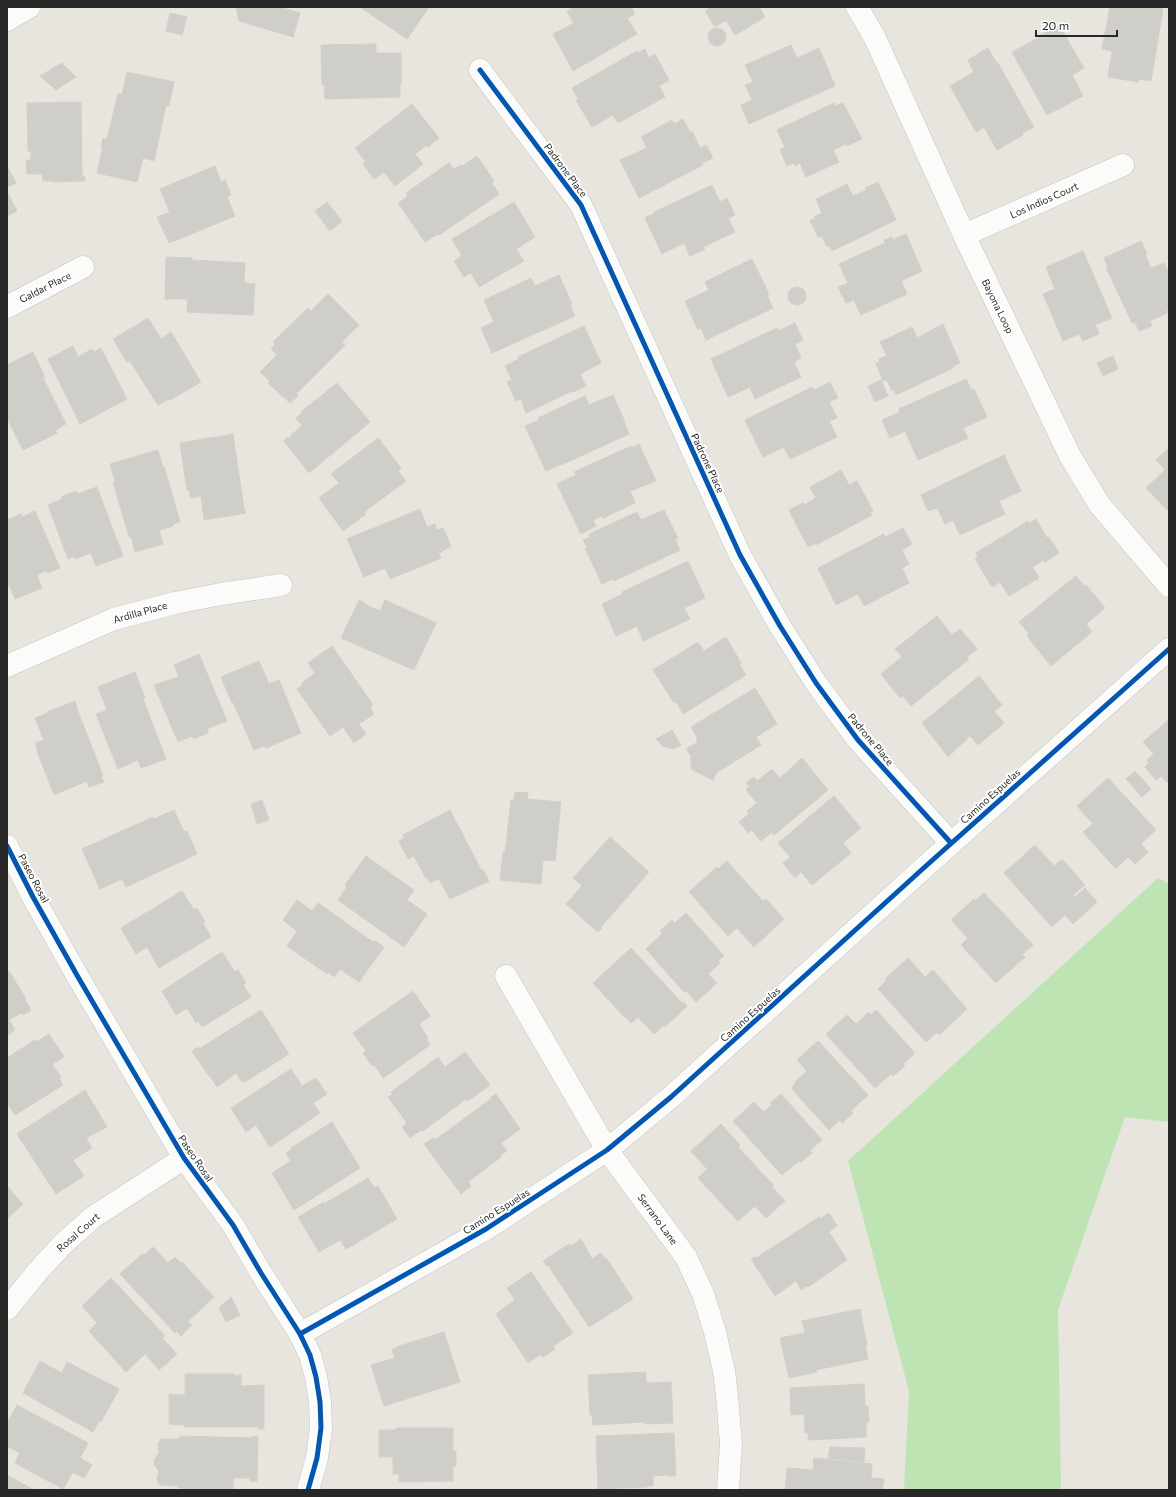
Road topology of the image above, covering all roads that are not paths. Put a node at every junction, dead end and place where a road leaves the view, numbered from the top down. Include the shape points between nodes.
1 (29, 7) edge
2 (857, 7) edge
3 (7, 20) edge
4 (480, 70) dead end
5 (1124, 165) dead end
6 (964, 235) junction
7 (83, 267) dead end
8 (7, 307) edge
9 (281, 585) dead end
10 (1169, 586) edge
11 (1169, 649) edge
12 (7, 666) edge
13 (951, 843) junction
14 (7, 846) edge
15 (506, 976) dead end
16 (607, 1150) junction
17 (184, 1158) junction
18 (7, 1310) edge
19 (300, 1334) junction
20 (308, 1490) edge
21 (728, 1490) edge

1 - 3 street
2 - 6 street, Bayona Loop via 875,38
4 - 13 street, Padrone Place via 581,206 740,555 780,626 816,683 858,740
5 - 6 street, Los Indios Court
6 - 10 street, Bayona Loop via 1070,456 1099,504
7 - 8 street, Galdar Place
9 - 12 street, Ardilla Place via 175,602 114,619
11 - 13 street, Camino Espuelas
13 - 16 street, Camino Espuelas via 671,1097
14 - 17 street, Paseo Rosal via 78,977
15 - 16 street, Serrano Lane
16 - 19 street, Camino Espuelas via 486,1229
16 - 21 street, Serrano Lane via 686,1257 703,1294 715,1332 728,1396 731,1444
17 - 18 street, Rosal Court via 92,1218 38,1271
17 - 19 street, Paseo Rosal via 233,1225
19 - 20 street, Paseo Rosal via 312,1362 320,1402 318,1458

